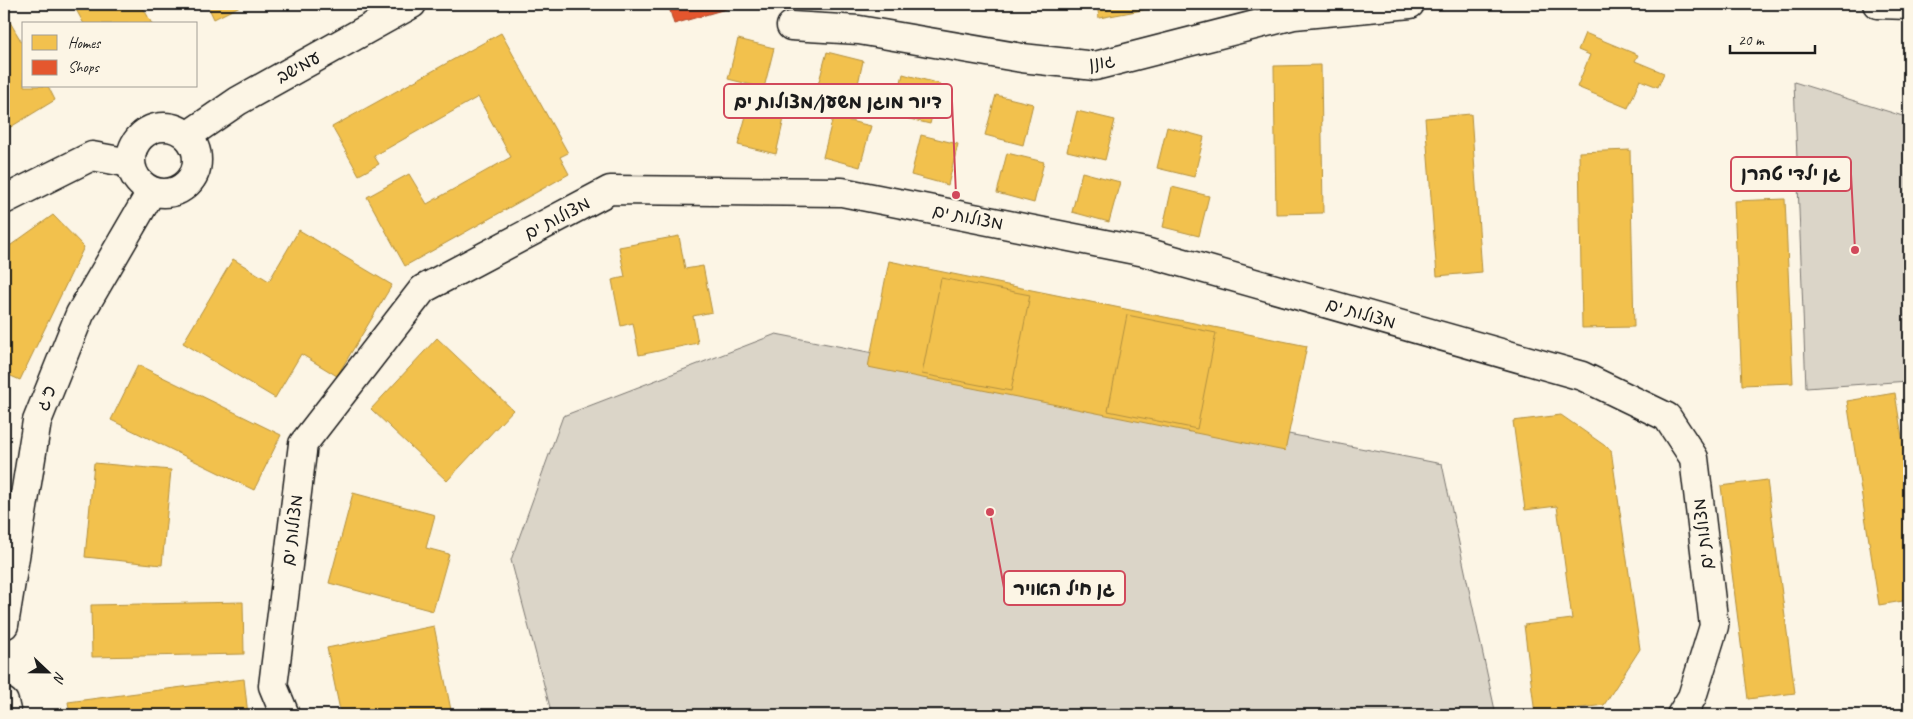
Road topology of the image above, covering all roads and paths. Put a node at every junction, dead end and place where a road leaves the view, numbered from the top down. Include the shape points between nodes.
1 (412, 4) edge
2 (1410, 4) edge
3 (1877, 4) edge
4 (1909, 5) edge
5 (792, 26) dead end
6 (187, 136) junction
7 (130, 163) junction
8 (151, 192) junction
9 (4, 200) edge
10 (4, 625) edge
11 (4, 702) edge
12 (6, 715) edge
13 (285, 715) edge
14 (1681, 715) edge

1 - 6 street, עמישב via 238,101
2 - 5 street, גונן via 1294,15 1095,66 1022,58 860,30
3 - 4 street
6 - 7 street via 171,128 151,130 136,143
6 - 8 street via 196,152 194,175 176,191
7 - 8 street via 133,173
7 - 9 street via 92,156
8 - 10 street, כ"ג via 80,314 37,421
11 - 12 street
13 - 14 street, מצולות ים via 273,686 303,444 423,290 610,190 842,192 1145,252 1582,376 1667,417 1694,458 1714,626 1692,697

